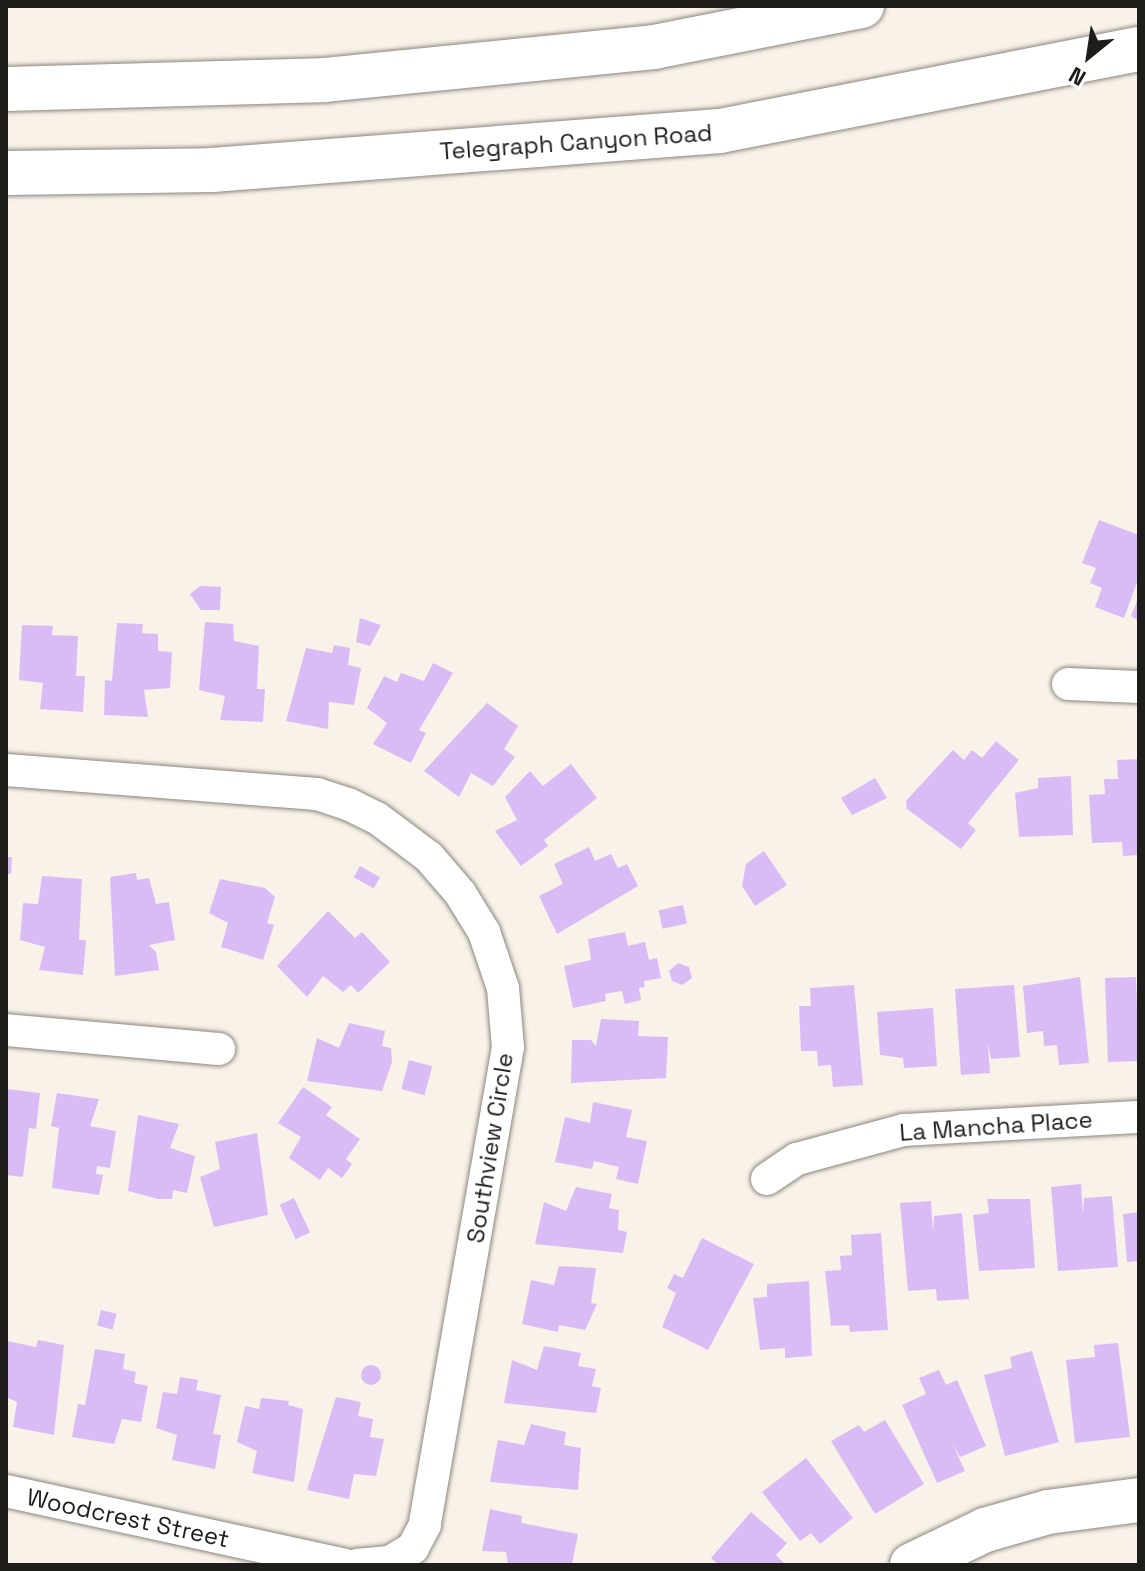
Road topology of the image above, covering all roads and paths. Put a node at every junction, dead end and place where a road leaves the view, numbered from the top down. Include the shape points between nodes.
1 (862, 6) edge
2 (1139, 49) edge
3 (6, 89) edge
4 (6, 173) edge
5 (1068, 684) dead end
6 (1139, 687) edge
7 (6, 770) edge
8 (6, 1030) edge
9 (219, 1049) dead end
10 (1139, 1117) edge
11 (767, 1179) dead end
12 (6, 1491) edge
13 (1139, 1500) edge
14 (344, 1565) edge
15 (358, 1565) edge
16 (912, 1565) edge

1 - 3 main road via 654,47 340,78
2 - 4 main road, Telegraph Canyon Road via 720,131 212,170
5 - 6 street
7 - 15 street, Southview Circle via 317,794 348,804 377,818 429,857 484,932 503,988 508,1047 425,1525 413,1548 390,1562
8 - 9 street
10 - 11 street, La Mancha Place via 904,1130 797,1159
12 - 14 street, Woodcrest Street
13 - 16 main road via 1039,1514 943,1547

